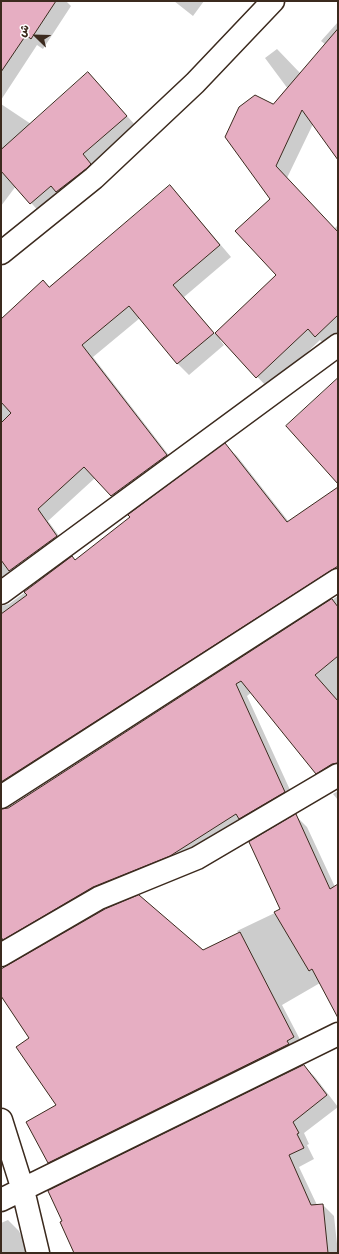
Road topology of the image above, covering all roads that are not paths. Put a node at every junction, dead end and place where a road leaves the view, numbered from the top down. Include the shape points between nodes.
1 (273, 1) edge
2 (1, 253) edge
3 (338, 345) edge
4 (338, 580) edge
5 (1, 593) edge
6 (338, 775) edge
7 (1, 796) edge
8 (1, 955) edge
9 (336, 1039) edge
10 (1, 1120) edge
11 (22, 1190) junction
12 (1, 1200) edge
13 (38, 1253) edge

1 - 2 street via 195,83 94,178
3 - 5 street
4 - 7 street
6 - 8 street via 197,858 99,898
9 - 11 street
10 - 11 street
11 - 12 street
11 - 13 street

